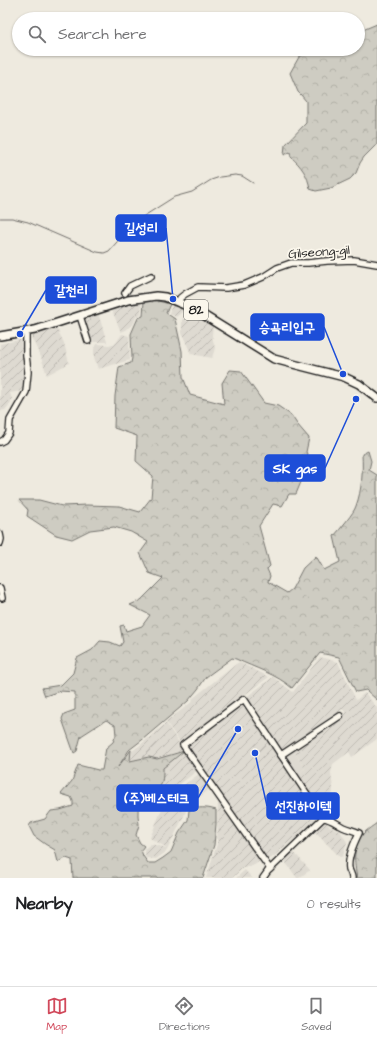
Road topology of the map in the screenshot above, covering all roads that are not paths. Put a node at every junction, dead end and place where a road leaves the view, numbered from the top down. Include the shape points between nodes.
1 (377, 264) edge
2 (151, 276) dead end
3 (125, 293) dead end
4 (178, 303) junction
5 (80, 316) junction
6 (26, 332) junction
7 (0, 336) edge
8 (88, 341) dead end
9 (377, 398) edge
10 (0, 442) edge
11 (0, 534) edge
12 (0, 543) edge
13 (0, 588) edge
14 (2, 598) dead end
15 (340, 716) dead end
16 (281, 755) junction
17 (323, 818) junction
18 (270, 869) junction
19 (263, 878) edge
20 (352, 878) edge

1 - 4 street, Gilseong-gil via 354,260 291,263 244,285 226,288 198,287 184,294
2 - 3 street via 130,286
4 - 5 main road, 82 via 165,297 150,297 128,300
4 - 9 main road, 82 via 206,316 274,359 344,377 359,384
5 - 6 main road, 82
5 - 8 street
6 - 7 main road, 82
6 - 10 street via 26,392 10,420 9,433
11 - 12 street
13 - 14 street
15 - 16 street
16 - 17 street
16 - 18 street via 244,699 183,745
17 - 18 street
17 - 20 street via 359,833 350,861
18 - 19 street

